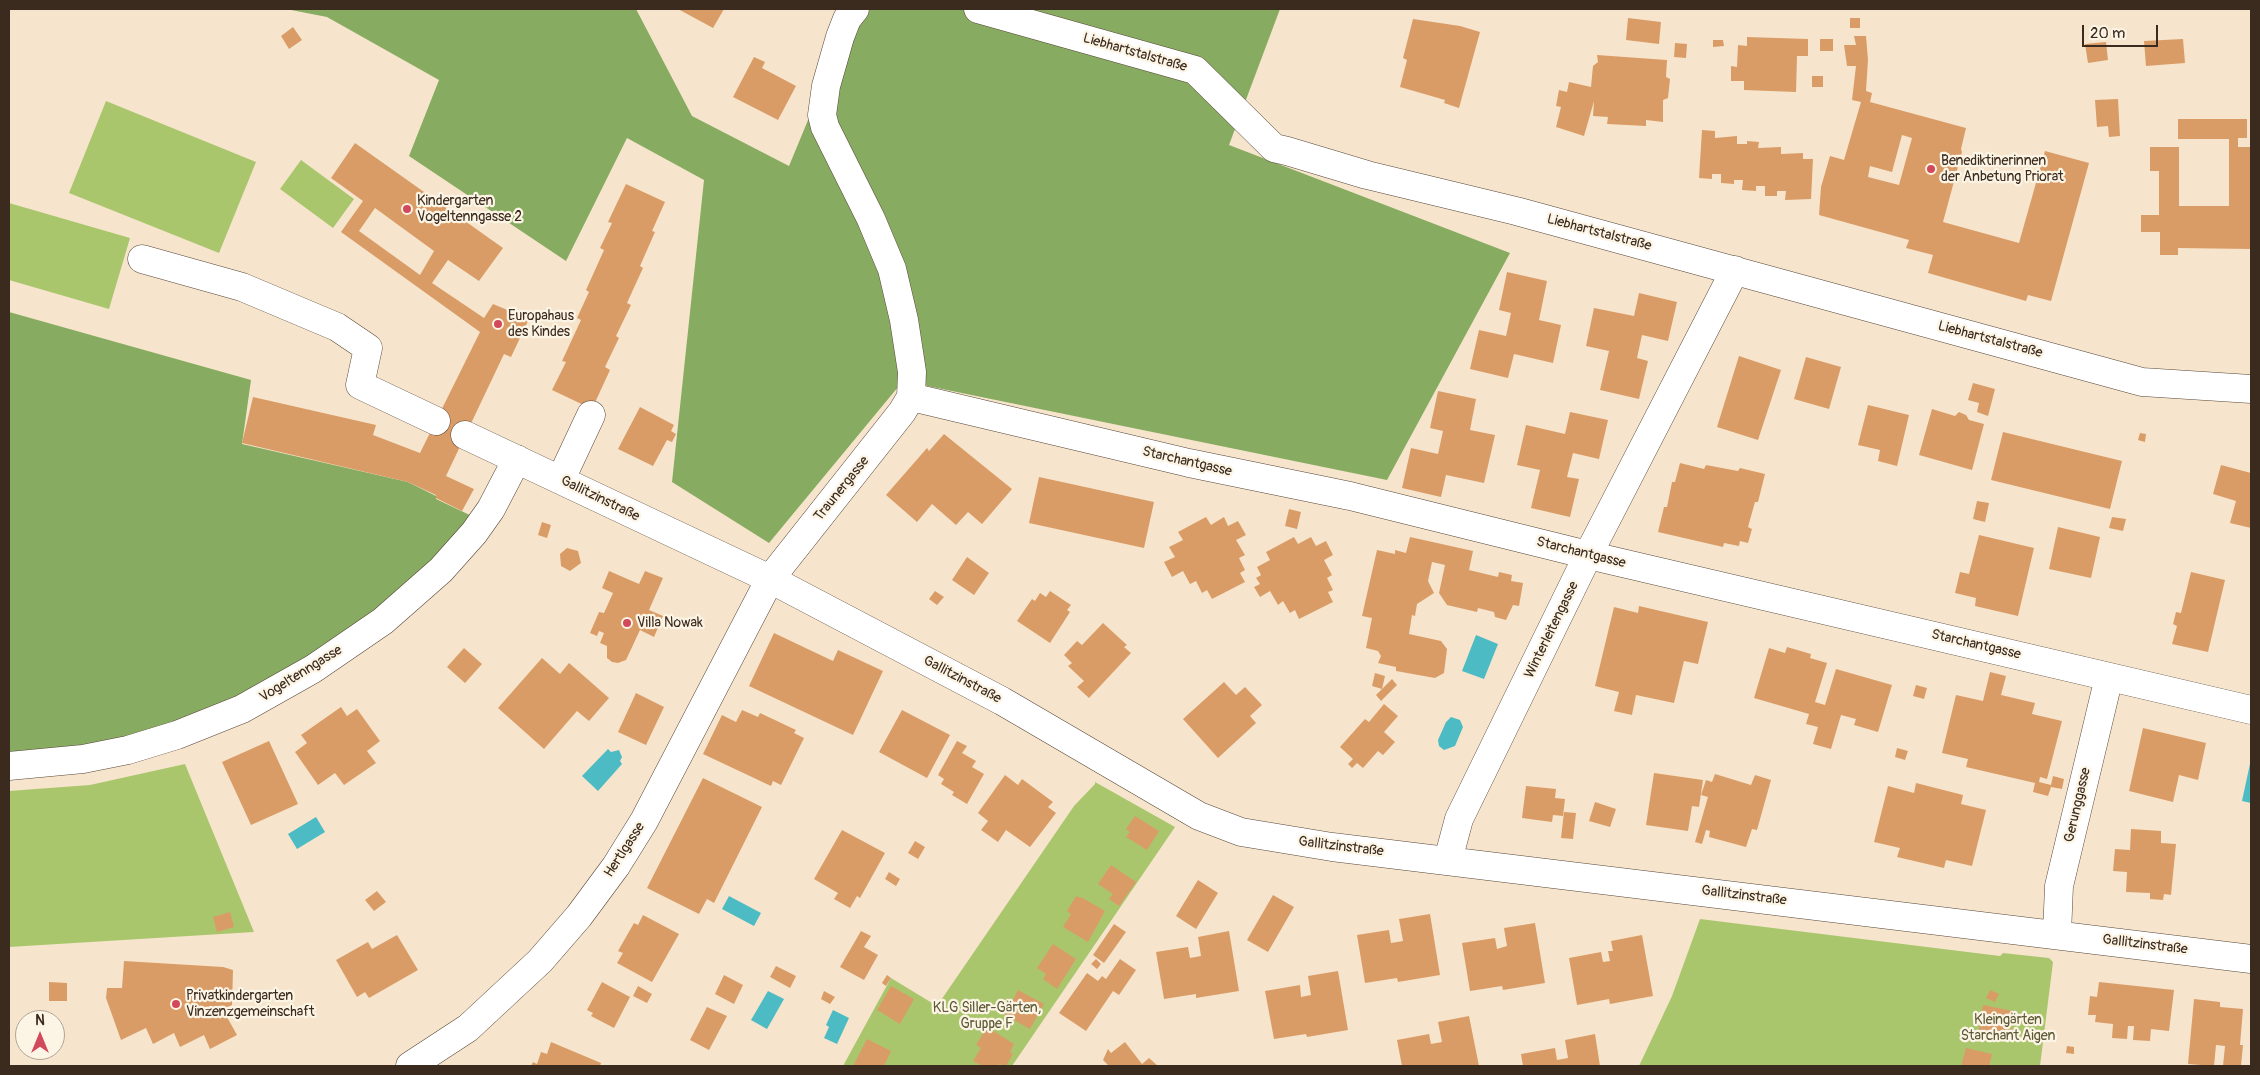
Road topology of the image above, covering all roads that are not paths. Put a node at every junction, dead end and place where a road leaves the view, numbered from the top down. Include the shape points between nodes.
1 (855, 9) edge
2 (978, 9) edge
3 (142, 259) dead end
4 (1734, 270) junction
5 (2251, 389) edge
6 (911, 397) junction
7 (591, 416) dead end
8 (436, 421) dead end
9 (465, 435) dead end
10 (517, 459) junction
11 (561, 480) junction
12 (1588, 555) junction
13 (770, 579) junction
14 (2108, 676) junction
15 (2251, 710) edge
16 (9, 766) edge
17 (1448, 860) junction
18 (2057, 934) junction
19 (2251, 959) edge
20 (410, 1066) edge

1 - 6 street via 840,37 826,86 822,115 892,269 912,372
2 - 4 street, Liebhartstalstraße via 1195,70 1274,148
3 - 8 street via 242,287 337,327 368,348 360,385
4 - 5 street, Liebhartstalstraße via 2142,382
4 - 12 street, Winterleitengasse
6 - 12 street, Starchantgasse via 1190,463 1350,496
6 - 13 street, Traunergasse
7 - 11 street
9 - 10 street, Gallitzinstraße
10 - 11 street, Gallitzinstraße
10 - 16 street, Vogeltenngasse via 491,509 441,570 383,620 313,668 242,709 177,735 84,759
11 - 13 street, Gallitzinstraße
12 - 14 street, Starchantgasse
12 - 17 street, Winterleitengasse via 1459,819
13 - 17 street, Gallitzinstraße via 1002,701 1199,816 1241,832 1332,847
13 - 20 street, Hertlgasse via 644,820 616,866 540,961 468,1028
14 - 15 street, Starchantgasse
14 - 18 street, Gerunggasse via 2059,886
17 - 18 street, Gallitzinstraße
18 - 19 street, Gallitzinstraße

